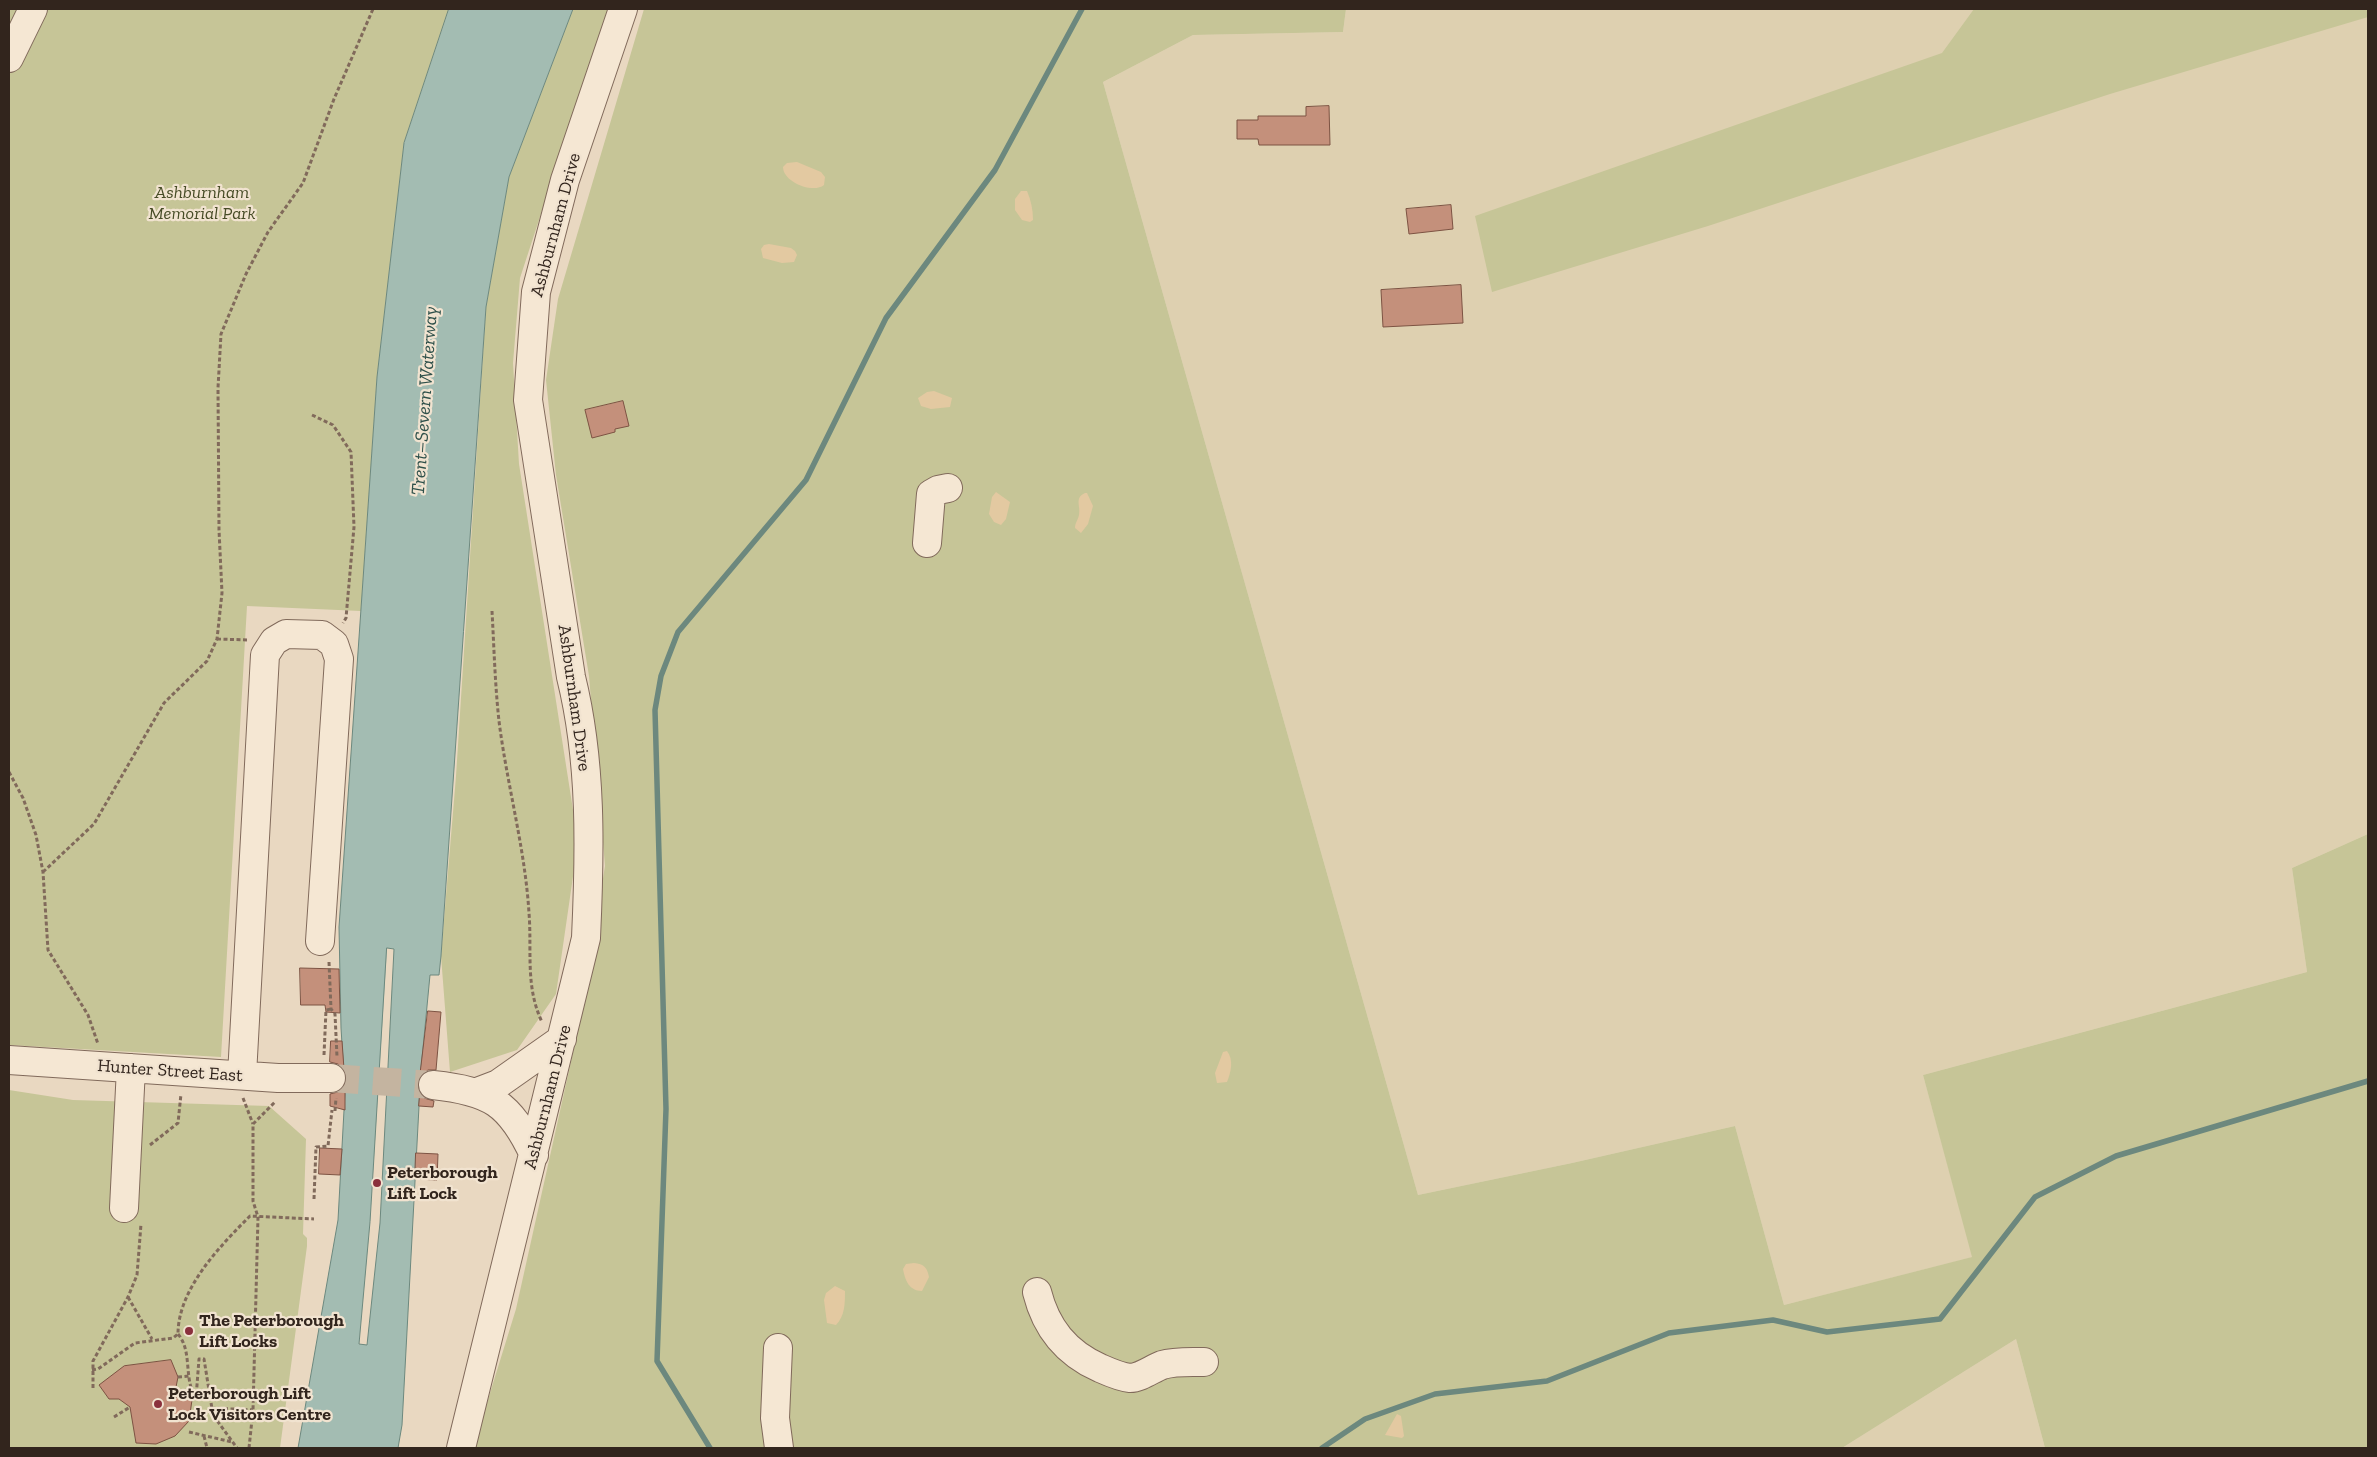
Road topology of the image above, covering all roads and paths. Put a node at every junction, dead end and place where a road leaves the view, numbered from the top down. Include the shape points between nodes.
1 (33, 9) edge
2 (373, 9) edge
3 (623, 9) edge
4 (9, 58) edge
5 (312, 415) dead end
6 (948, 488) dead end
7 (927, 543) dead end
8 (492, 610) dead end
9 (334, 644) junction
10 (9, 772) edge
11 (42, 872) junction
12 (320, 941) joint
13 (331, 1009) junction
14 (325, 1042) dead end
15 (557, 1042) junction
16 (9, 1060) edge
17 (118, 1067) junction
18 (182, 1071) junction
19 (242, 1075) junction
20 (335, 1077) junction
21 (278, 1078) junction
22 (434, 1085) tunnel mouth
23 (477, 1092) junction
24 (146, 1148) dead end
25 (534, 1155) junction
26 (314, 1199) dead end
27 (132, 1213) joint
28 (258, 1216) junction
29 (314, 1218) dead end
30 (1037, 1292) dead end
31 (128, 1297) junction
32 (178, 1334) junction
33 (152, 1339) junction
34 (778, 1348) dead end
35 (1204, 1362) dead end
36 (92, 1370) junction
37 (189, 1376) junction
38 (178, 1377) dead end
39 (92, 1388) dead end
40 (130, 1407) dead end
41 (211, 1408) junction
42 (253, 1410) junction
43 (114, 1417) dead end
44 (189, 1432) dead end
45 (204, 1436) junction
46 (232, 1442) junction
47 (207, 1448) edge
48 (237, 1448) edge
49 (249, 1448) edge
50 (460, 1448) edge
51 (778, 1448) edge

1 - 4 street
2 - 11 path via 334,99 303,183 268,232 221,334 218,388 222,593 217,639 208,661 164,703 94,824
3 - 15 street, Ashburnham Drive via 565,180 536,292 528,400 579,711 590,856 586,938
5 - 9 path via 333,425 351,452 354,536 346,618
6 - 7 street via 931,494
8 - 15 path via 499,721 521,846 529,914 528,950 533,1003
9 - 12 street via 339,660
9 - 19 street via 322,635 286,634 274,641 265,655
10 - 11 path via 36,836
11 - 17 path via 48,950
12 - 13 path via 329,964
13 - 14 path via 326,1010
13 - 20 path via 335,1014
15 - 23 street via 498,1084
15 - 25 street, Ashburnham Drive
16 - 17 street, Hunter Street East
17 - 18 street, Hunter Street East
17 - 27 street
18 - 19 street, Hunter Street East
18 - 24 path via 178,1123
19 - 21 street, Hunter Street East
20 - 21 street, Hunter Street East
20 - 26 path via 328,1146 316,1147
21 - 28 path via 276,1101 253,1124 253,1201
22 - 23 street
23 - 25 street via 513,1118
25 - 50 street, Ashburnham Drive
27 - 31 path via 137,1275
28 - 29 path
28 - 32 path via 250,1216 225,1241 195,1279 178,1322
28 - 42 path
30 - 35 street via 1048,1324 1060,1342 1089,1363 1112,1373 1130,1378 1176,1362
31 - 33 path
31 - 36 path via 93,1361
32 - 33 path via 173,1338
32 - 37 path via 185,1342
33 - 36 path via 135,1343
34 - 51 street via 775,1418
36 - 39 path
37 - 38 path
37 - 41 path via 190,1390 196,1398 199,1359 204,1359
40 - 43 path
41 - 42 path
41 - 46 path
42 - 49 path
44 - 45 path
45 - 46 path
45 - 47 path
46 - 48 path

